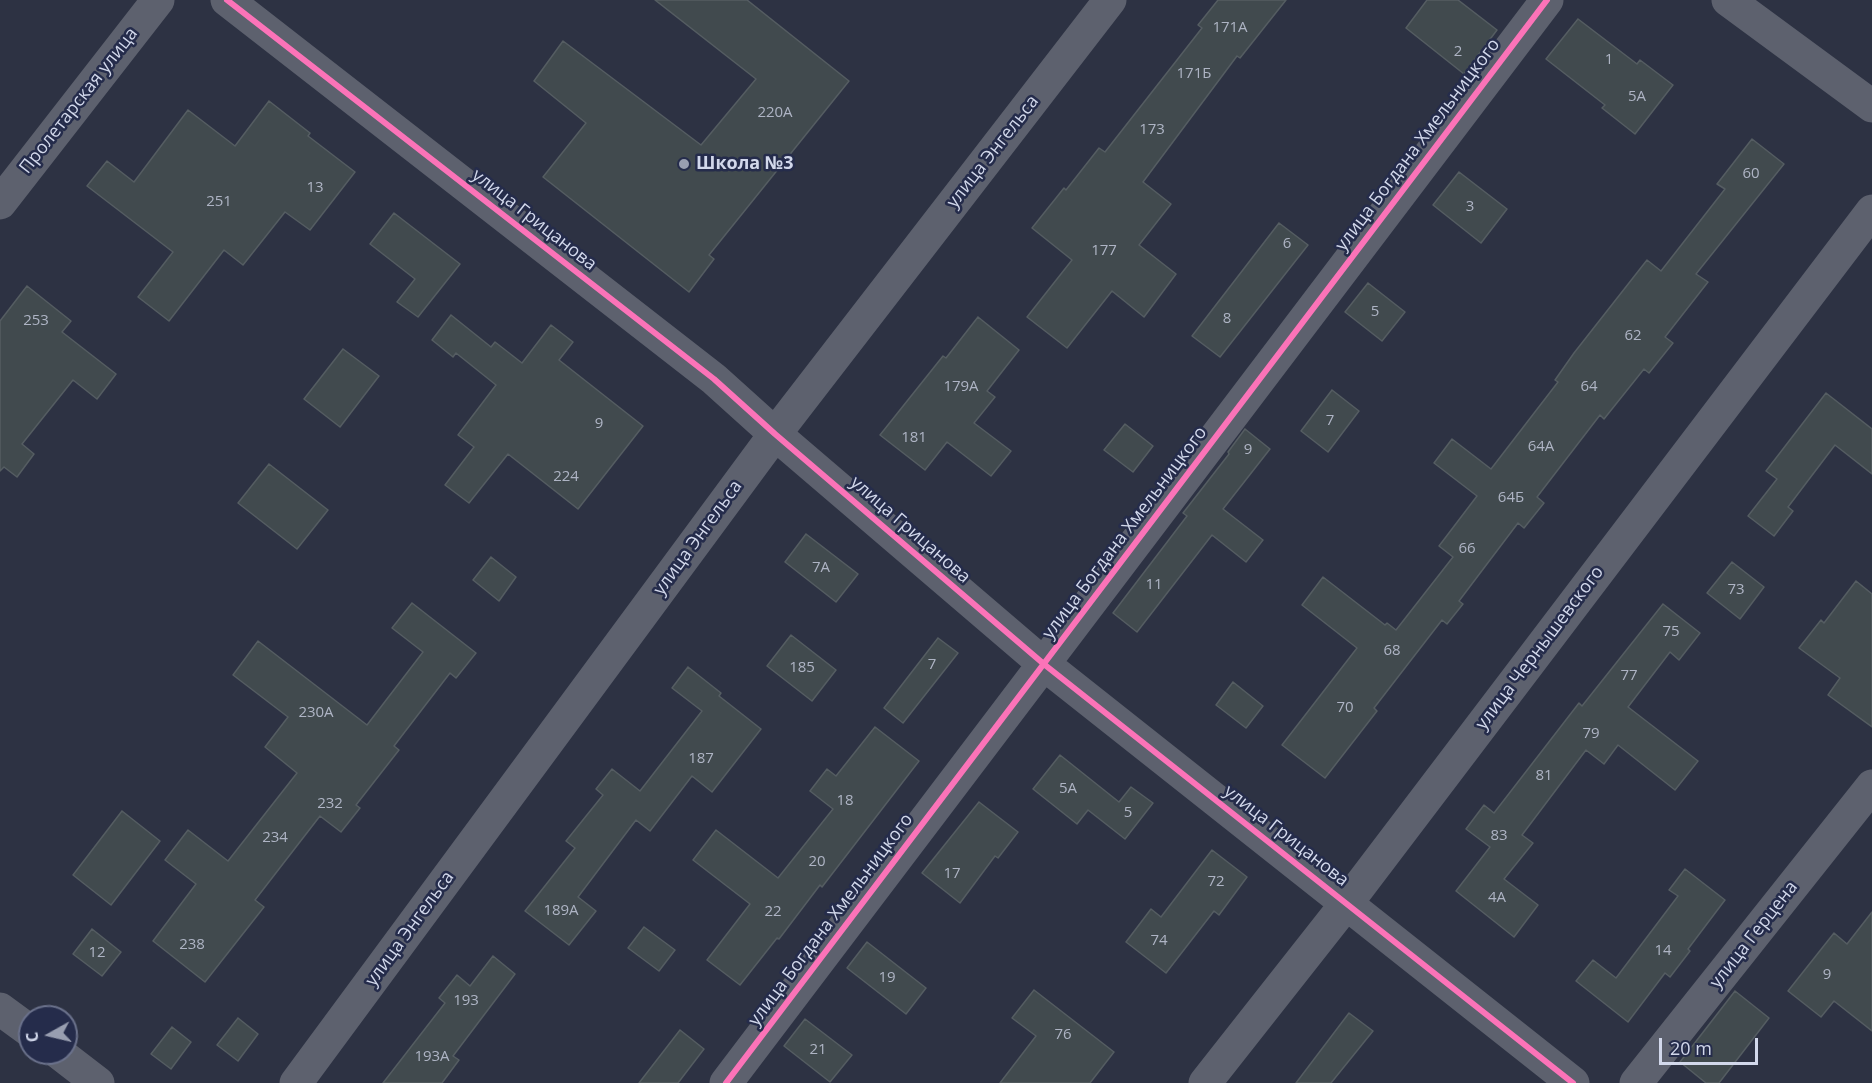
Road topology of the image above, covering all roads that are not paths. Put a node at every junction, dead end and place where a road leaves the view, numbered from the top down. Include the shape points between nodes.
1 (158, 0) edge
2 (227, 0) edge
3 (1110, 0) edge
4 (1547, 0) edge
5 (1728, 0) edge
6 (1872, 106) edge
7 (0, 202) edge
8 (1872, 211) edge
9 (775, 434) junction
10 (1045, 665) junction
11 (1872, 786) edge
12 (1347, 904) junction
13 (0, 1009) edge
14 (18, 1022) edge
15 (75, 1065) edge
16 (98, 1083) edge
17 (296, 1083) edge
18 (726, 1083) edge
19 (1205, 1083) edge
20 (1573, 1083) edge
21 (1636, 1083) edge

1 - 7 street, Пролетарская улица
2 - 9 street, улица Грицанова via 714,379
3 - 9 street, улица Энгельса
4 - 10 street, улица Богдана Хмельницкого
5 - 6 street
8 - 12 street, улица Чернышевского
9 - 10 street, улица Грицанова
9 - 17 street, улица Энгельса
10 - 12 street, улица Грицанова
10 - 18 street, улица Богдана Хмельницкого
11 - 21 street, улица Герцена
12 - 19 street, улица Чернышевского
12 - 20 street, улица Грицанова
13 - 14 street
15 - 16 street

